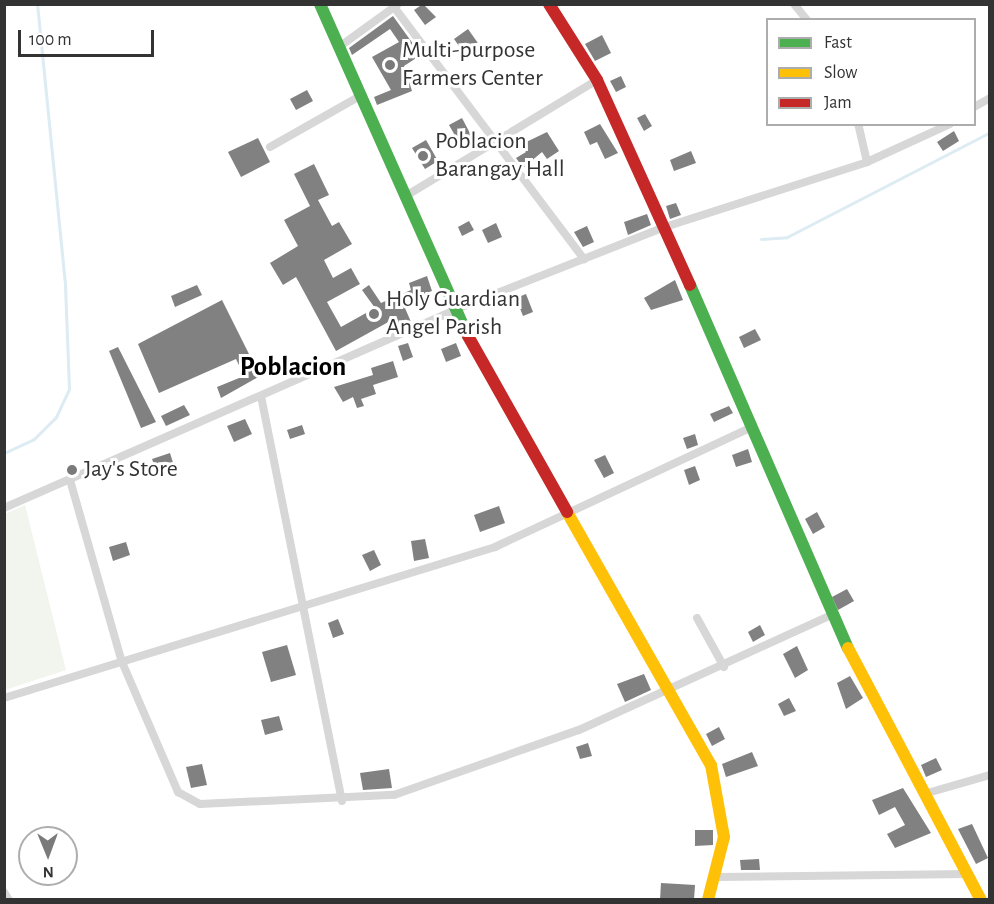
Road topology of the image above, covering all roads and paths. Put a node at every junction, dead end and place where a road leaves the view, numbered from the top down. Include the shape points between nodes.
1 (320, 4) edge
2 (549, 4) edge
3 (794, 4) edge
4 (396, 6) edge
5 (805, 18) edge
6 (339, 47) junction
7 (597, 80) junction
8 (360, 96) junction
9 (990, 98) edge
10 (976, 106) edge
11 (858, 126) edge
12 (946, 126) edge
13 (494, 142) junction
14 (270, 147) dead end
15 (867, 162) junction
16 (404, 197) junction
17 (665, 227) junction
18 (584, 259) junction
19 (454, 310) junction
20 (261, 396) junction
21 (750, 428) junction
22 (70, 480) junction
23 (4, 508) edge
24 (567, 513) junction
25 (305, 605) junction
26 (831, 615) junction
27 (697, 618) dead end
28 (122, 662) junction
29 (724, 667) junction
30 (673, 690) junction
31 (4, 698) edge
32 (990, 775) edge
33 (924, 794) junction
34 (342, 801) junction
35 (968, 874) junction
36 (718, 877) junction
37 (4, 892) edge
38 (9, 900) edge
39 (708, 900) edge
40 (981, 900) edge

1 - 6 street
2 - 7 street
3 - 5 street
4 - 6 street
4 - 13 street
6 - 8 street
7 - 13 street
7 - 17 street
8 - 14 street
8 - 16 street
9 - 10 street
11 - 15 street
12 - 15 street
13 - 16 street
13 - 18 street
15 - 17 street
16 - 19 street
17 - 18 street
17 - 21 street
18 - 19 street
19 - 20 street
19 - 24 street via 527,453
20 - 22 street
20 - 25 street
21 - 24 street
21 - 26 street
22 - 23 street
22 - 28 street
24 - 25 street via 495,547
24 - 30 street
25 - 28 street
25 - 34 street
26 - 29 street
26 - 33 street
27 - 29 street
28 - 31 street
28 - 34 street via 184,799 200,804
29 - 30 street
30 - 34 street via 485,767 384,797
30 - 36 street via 717,786 724,837
32 - 33 street
33 - 35 street
35 - 36 street
35 - 40 street
36 - 39 street
37 - 38 street

